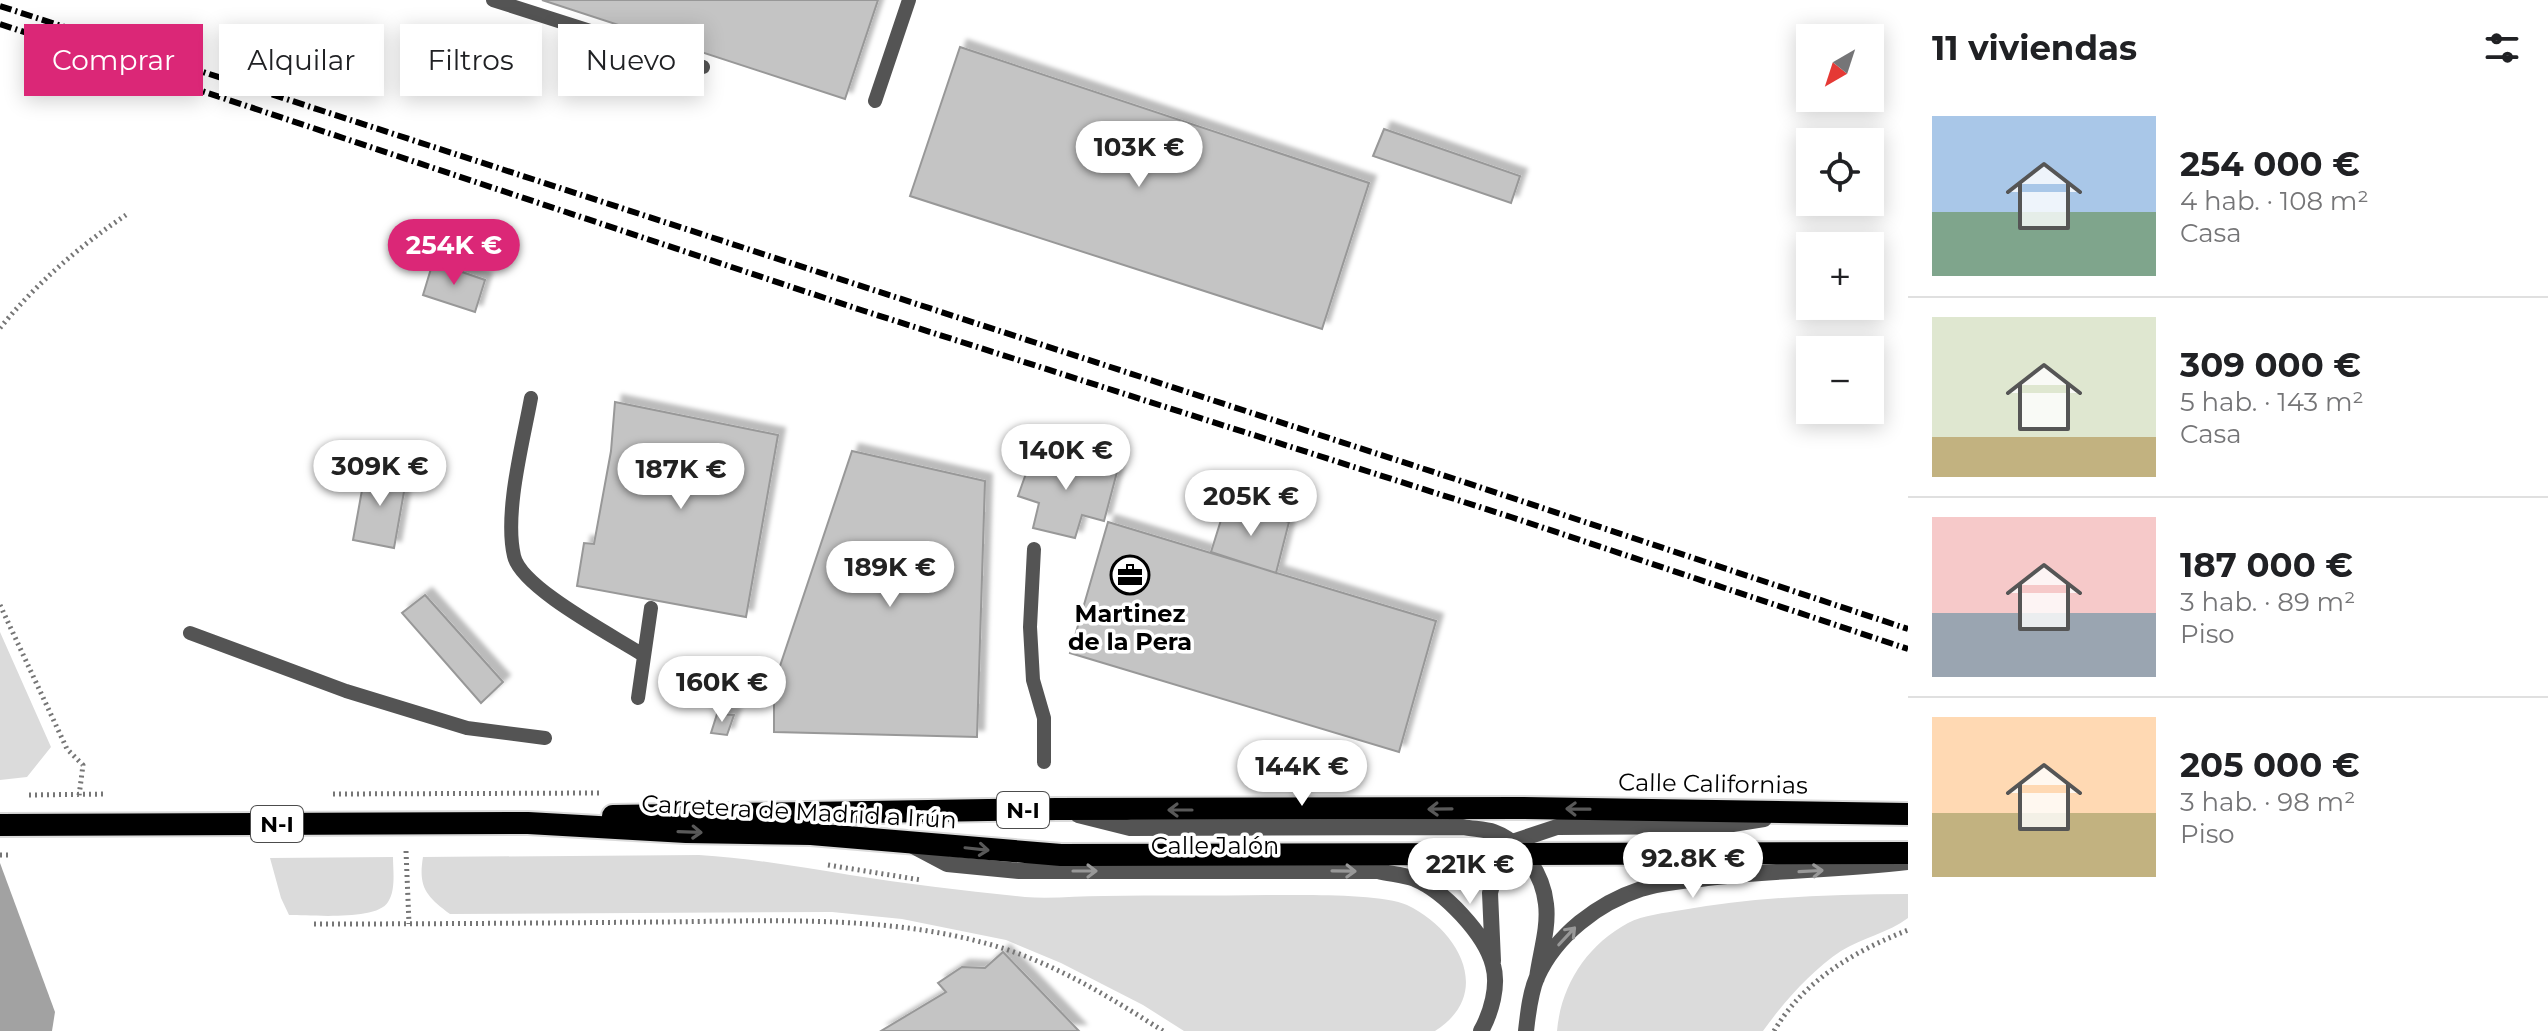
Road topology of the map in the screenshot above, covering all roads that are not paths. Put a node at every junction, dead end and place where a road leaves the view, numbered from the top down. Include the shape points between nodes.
1 (493, 0) edge
2 (909, 0) edge
3 (568, 24) edge
4 (875, 101) dead end
5 (531, 398) dead end
6 (1034, 549) dead end
7 (651, 608) dead end
8 (190, 633) dead end
9 (643, 655) junction
10 (638, 698) dead end
11 (545, 738) dead end
12 (1044, 762) dead end
13 (1518, 808) joint
14 (1056, 809) junction
15 (1821, 811) junction
16 (1908, 814) edge
17 (528, 823) junction
18 (0, 825) edge
19 (901, 840) junction
20 (1512, 850) junction
21 (1908, 853) edge
22 (1908, 861) edge
23 (1494, 965) junction
24 (1537, 978) junction
25 (1481, 1031) edge
26 (1526, 1031) edge

1 - 3 lane
2 - 4 lane
5 - 9 lane via 512,504 514,558 555,601
6 - 12 lane via 1030,627 1033,680 1044,718
7 - 9 lane
8 - 11 lane via 346,691 467,728
9 - 10 lane
13 -> 14 highway, Carretera de Madrid a Irún / N-I
15 -> 13 highway, Calle Californias / N-I
14 - 17 highway, Carretera de Madrid a Irún / N-I via 641,814
14 - 20 street, Carretera de Madrid a Irún via 1130,828 1463,827 1493,832
15 - 16 highway, Calle Californias / N-I
15 - 20 street via 1720,826 1557,827
17 - 18 highway, Carretera de Madrid a Irún / N-I
17 -> 19 highway, Carretera de Madrid a Irún
19 -> 20 highway, Carretera de Madrid a Irún via 1061,855
19 -> 23 street, Calle Jalón via 947,864 1019,871 1378,871 1415,879 1452,904
20 - 21 highway
20 - 23 street via 1490,893
20 - 24 street via 1544,890 1546,925
24 -> 22 street via 1579,924 1638,890 1736,875
23 - 25 street via 1493,996
24 - 26 street

